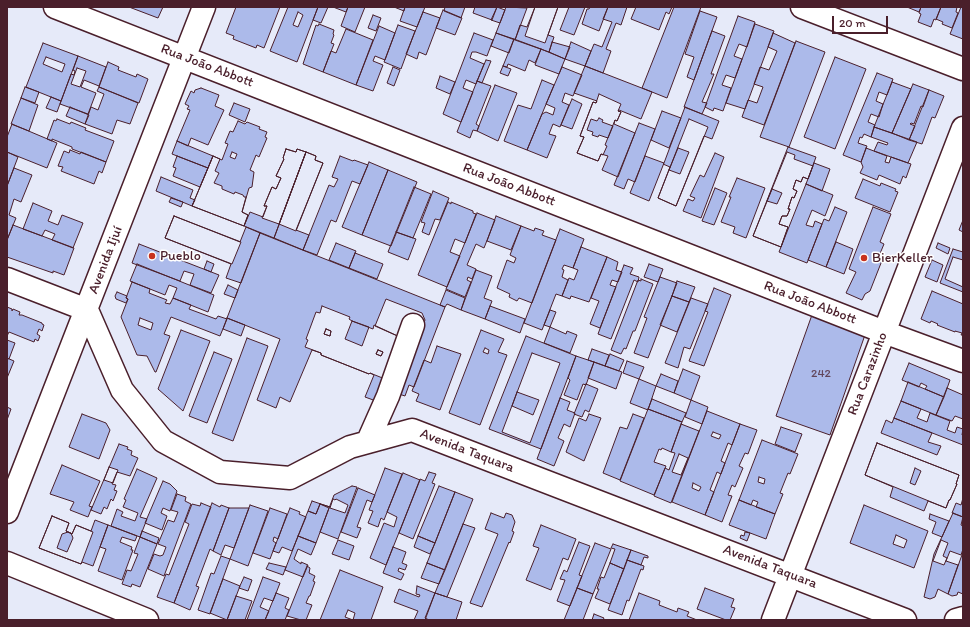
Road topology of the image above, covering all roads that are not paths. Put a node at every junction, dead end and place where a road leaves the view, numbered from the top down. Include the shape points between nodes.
1 (55, 7) edge
2 (204, 7) edge
3 (802, 7) edge
4 (184, 57) junction
5 (963, 69) edge
6 (963, 128) edge
7 (7, 279) edge
8 (87, 310) junction
9 (413, 325) dead end
10 (884, 332) junction
11 (963, 361) edge
12 (368, 441) junction
13 (7, 512) edge
14 (7, 563) edge
15 (791, 575) junction
16 (963, 618) edge
17 (147, 620) edge
18 (773, 620) edge
19 (905, 620) edge
20 (956, 620) edge

1 - 4 street, Rua João Abbott
2 - 4 street, Avenida Ijuí
3 - 5 street
4 - 8 street, Avenida Ijuí
4 - 10 street, Rua João Abbott
6 - 10 street, Rua Carazinho
7 - 8 street
8 - 12 street, Avenida Taquara via 122,390 163,441 220,472 290,478 350,447
8 - 13 street, Avenida Ijuí
9 - 12 street via 388,396
10 - 11 street, Rua João Abbott
10 - 15 street, Rua Carazinho
12 - 15 street, Avenida Taquara via 412,430
14 - 17 street
15 - 18 street, Rua Carazinho
15 - 19 street, Avenida Taquara
16 - 20 street

